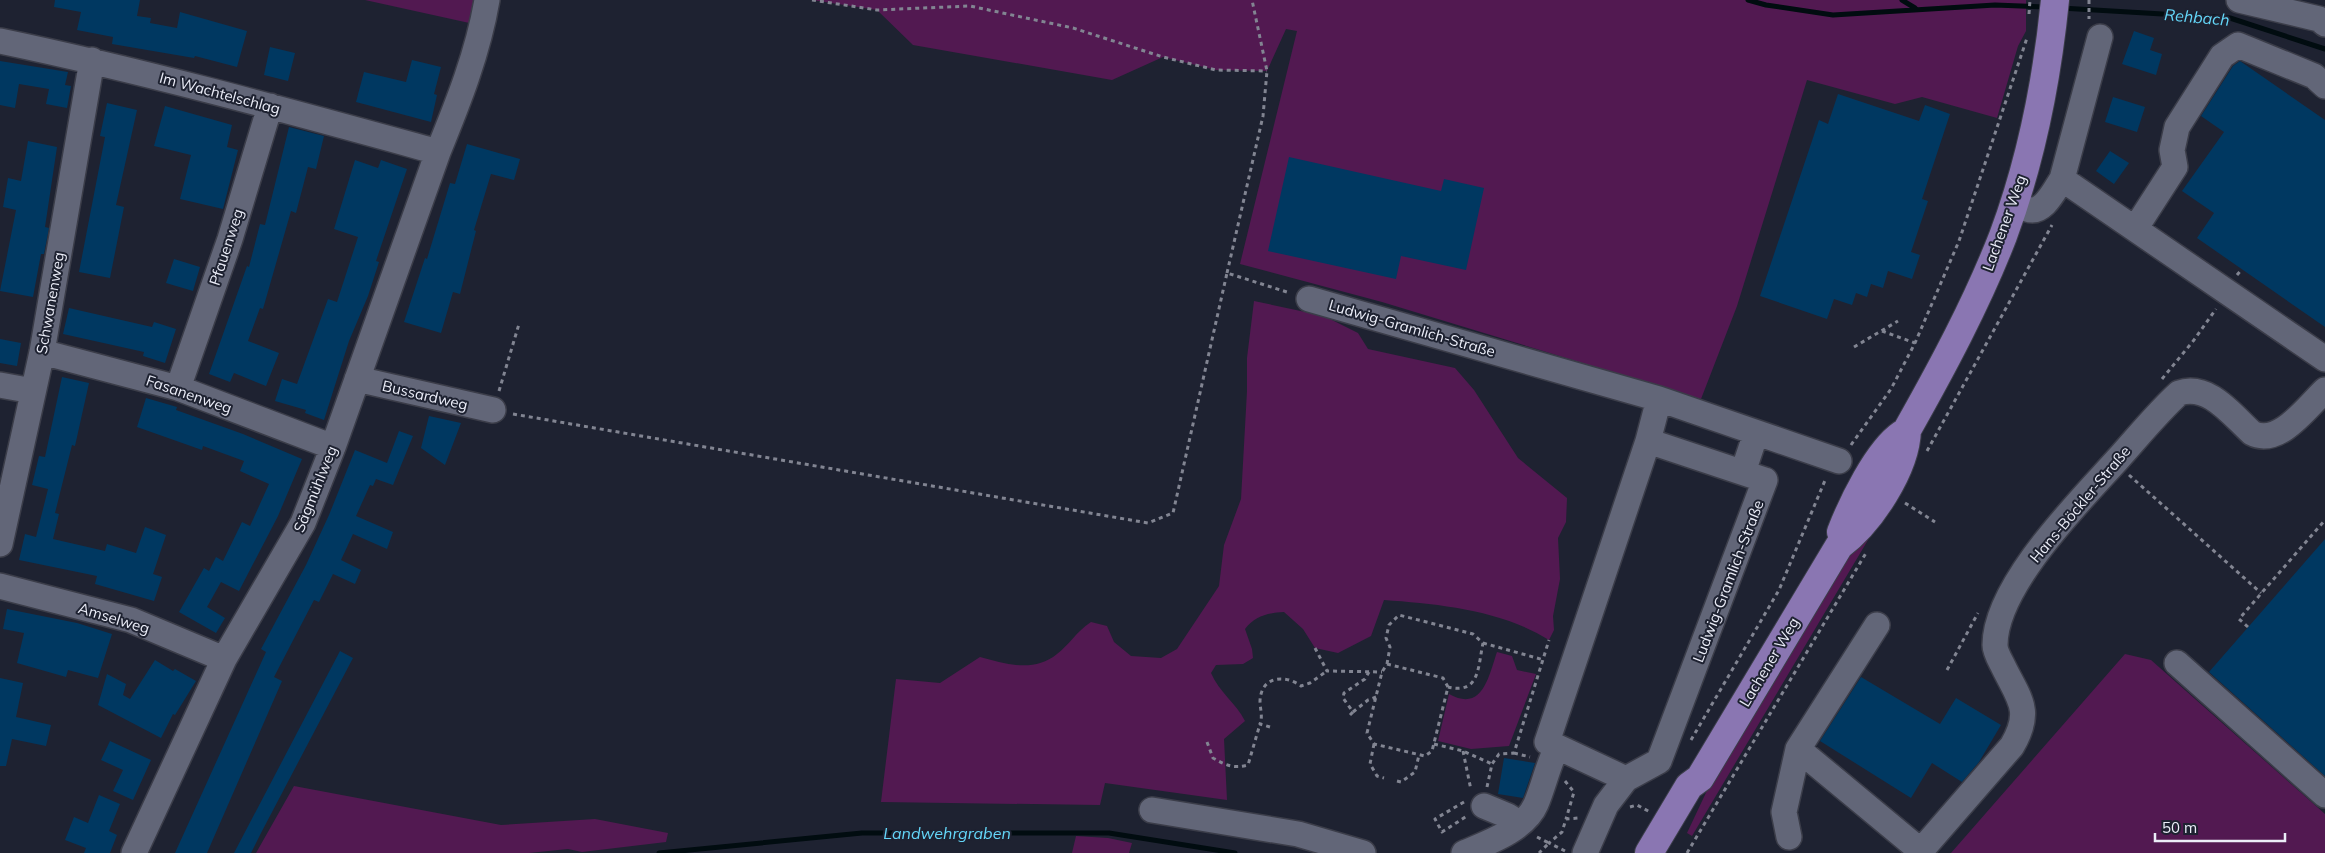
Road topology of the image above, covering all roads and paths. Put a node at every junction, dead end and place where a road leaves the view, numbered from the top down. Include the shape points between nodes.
1 (487, 0) edge
2 (812, 0) edge
3 (1252, 0) edge
4 (2030, 0) edge
5 (2055, 0) edge
6 (2089, 0) edge
7 (2239, 0) edge
8 (2325, 24) edge
9 (2041, 25) junction
10 (2095, 32) joint
11 (0, 41) edge
12 (2022, 47) dead end
13 (92, 60) junction
14 (1266, 70) junction
15 (2325, 86) edge
16 (270, 106) junction
17 (438, 152) junction
18 (2062, 179) junction
19 (2027, 210) dead end
20 (2135, 229) junction
21 (1227, 273) junction
22 (1309, 299) joint
23 (1898, 321) dead end
24 (518, 324) dead end
25 (1881, 331) junction
26 (1915, 343) junction
27 (1854, 348) dead end
28 (42, 352) junction
29 (2325, 359) edge
30 (357, 379) junction
31 (0, 385) edge
32 (178, 388) junction
33 (2325, 390) edge
34 (33, 391) junction
35 (1659, 400) junction
36 (493, 410) junction
37 (1756, 432) junction
38 (1648, 441) junction
39 (333, 447) junction
40 (1839, 461) junction
41 (2115, 462) junction
42 (1743, 472) junction
43 (2325, 520) edge
44 (0, 544) edge
45 (0, 586) edge
46 (2261, 592) junction
47 (1877, 625) dead end
48 (2248, 627) dead end
49 (1549, 640) dead end
50 (1482, 643) junction
51 (1315, 648) dead end
52 (224, 659) junction
53 (1544, 660) junction
54 (2177, 663) dead end
55 (1387, 664) junction
56 (1327, 671) junction
57 (1369, 672) junction
58 (1382, 672) junction
59 (1448, 687) junction
60 (1376, 697) junction
61 (1353, 712) junction
62 (1350, 715) dead end
63 (1260, 724) junction
64 (1270, 727) dead end
65 (1207, 742) dead end
66 (1689, 743) dead end
67 (1374, 744) junction
68 (1434, 744) junction
69 (1557, 747) junction
70 (1798, 749) junction
71 (1464, 751) junction
72 (1514, 753) junction
73 (1419, 755) junction
74 (1521, 755) dead end
75 (1492, 764) junction
76 (1384, 778) dead end
77 (1700, 778) junction
78 (1626, 779) junction
79 (1397, 781) dead end
80 (2325, 795) edge
81 (1654, 803) dead end
82 (1484, 806) junction
83 (1152, 810) dead end
84 (1649, 811) dead end
85 (1707, 820) dead end
86 (1520, 823) junction
87 (1789, 837) dead end
88 (1549, 843) dead end
89 (1920, 852) edge
90 (134, 853) edge
91 (1363, 853) edge
92 (1464, 853) edge
93 (1539, 853) edge
94 (1585, 853) edge
95 (1649, 853) edge
96 (1670, 853) edge
97 (1687, 853) edge

1 - 17 street, Sägmühlweg via 482,26
2 - 14 path via 877,10 970,6 1073,28 1216,70
3 - 14 path
4 - 9 path
5 - 9 main road, Lachener Weg
6 - 10 path
7 - 8 street via 2319,19
9 - 77 main road, Lachener Weg via 2026,162 2002,237 1977,294 1908,430 1895,439 1866,479 1841,531 1839,546
10 - 18 street
11 - 13 street, Im Wachtelschlag
12 - 26 path via 2000,124 1959,241
13 - 16 street, Im Wachtelschlag
13 - 28 street, Schwanenweg
14 - 21 path via 1263,116
15 - 20 street via 2314,76 2238,45 2222,56 2177,127 2172,150 2175,167
16 - 17 street, Im Wachtelschlag
16 - 32 street, Pfauenweg via 230,239
17 - 30 street, Sägmühlweg
18 - 19 street via 2040,210
18 - 20 street
20 - 29 street
21 - 22 path
21 - 36 path via 1173,514 1148,523
22 - 35 street, Ludwig-Gramlich-Straße
23 - 25 path
24 - 36 path
25 - 26 path
25 - 27 path
26 - 40 path via 1891,389
28 - 32 street, Fasanenweg
28 - 34 street, Schwanenweg
30 - 36 street, Bussardweg
30 - 39 street, Sägmühlweg
31 - 34 street
32 - 39 street, Fasanenweg
33 - 41 street, Hans-Böckler-Straße via 2281,431 2269,437 2252,433 2208,394 2187,390 2167,404
34 - 44 street, Schwanenweg
35 - 37 street, Ludwig-Gramlich-Straße
35 - 38 street
37 - 40 street, Ludwig-Gramlich-Straße
37 - 42 street
38 - 42 street, Ludwig-Gramlich-Straße
38 - 69 street via 1546,742
39 - 52 street, Sägmühlweg via 304,523
40 - 66 path via 1823,483 1778,590
41 - 46 path
41 - 89 street, Hans-Böckler-Straße via 2037,550 2000,620 1995,645 2021,702 2024,717 2020,732 2012,746
42 - 78 street, Ludwig-Gramlich-Straße via 1765,480 1660,761
43 - 46 path
45 - 52 street, Amselweg via 131,620
46 - 48 path via 2239,619
47 - 70 street
49 - 53 path
50 - 53 path
50 - 55 path via 1473,634 1399,615 1389,625
50 - 59 path via 1475,678 1469,687 1461,690
51 - 56 path
52 - 90 street, Sägmühlweg
53 - 72 path
54 - 80 street
55 - 58 path
55 - 59 path via 1443,678
56 - 57 path
56 - 63 path via 1301,686 1292,679 1283,678 1267,685 1260,700
57 - 58 path
57 - 61 path via 1365,679 1344,693 1343,698
58 - 60 path
59 - 68 path
60 - 61 path
60 - 67 path via 1367,733
61 - 62 path
63 - 64 path
63 - 65 path via 1248,765 1237,768 1213,758
67 - 73 path
67 - 76 path via 1370,764 1377,776
68 - 71 path
68 - 73 path via 1432,751 1425,756
69 - 78 street
69 - 86 street via 1535,807
70 - 87 street via 1784,812
70 - 89 street
71 - 75 path
71 - 82 path via 1472,797 1434,819 1442,832
72 - 74 path
72 - 75 path via 1499,754
73 - 79 path via 1415,772 1401,782
75 - 82 path
77 - 95 main road, Lachener Weg via 1689,786
77 - 96 main road, Lachener Weg via 1699,792
78 - 94 street, Ludwig-Gramlich-Straße via 1606,805
81 - 84 path
82 - 86 street
83 - 91 street via 1298,834
85 - 97 path
86 - 92 street via 1497,839
88 - 93 path

